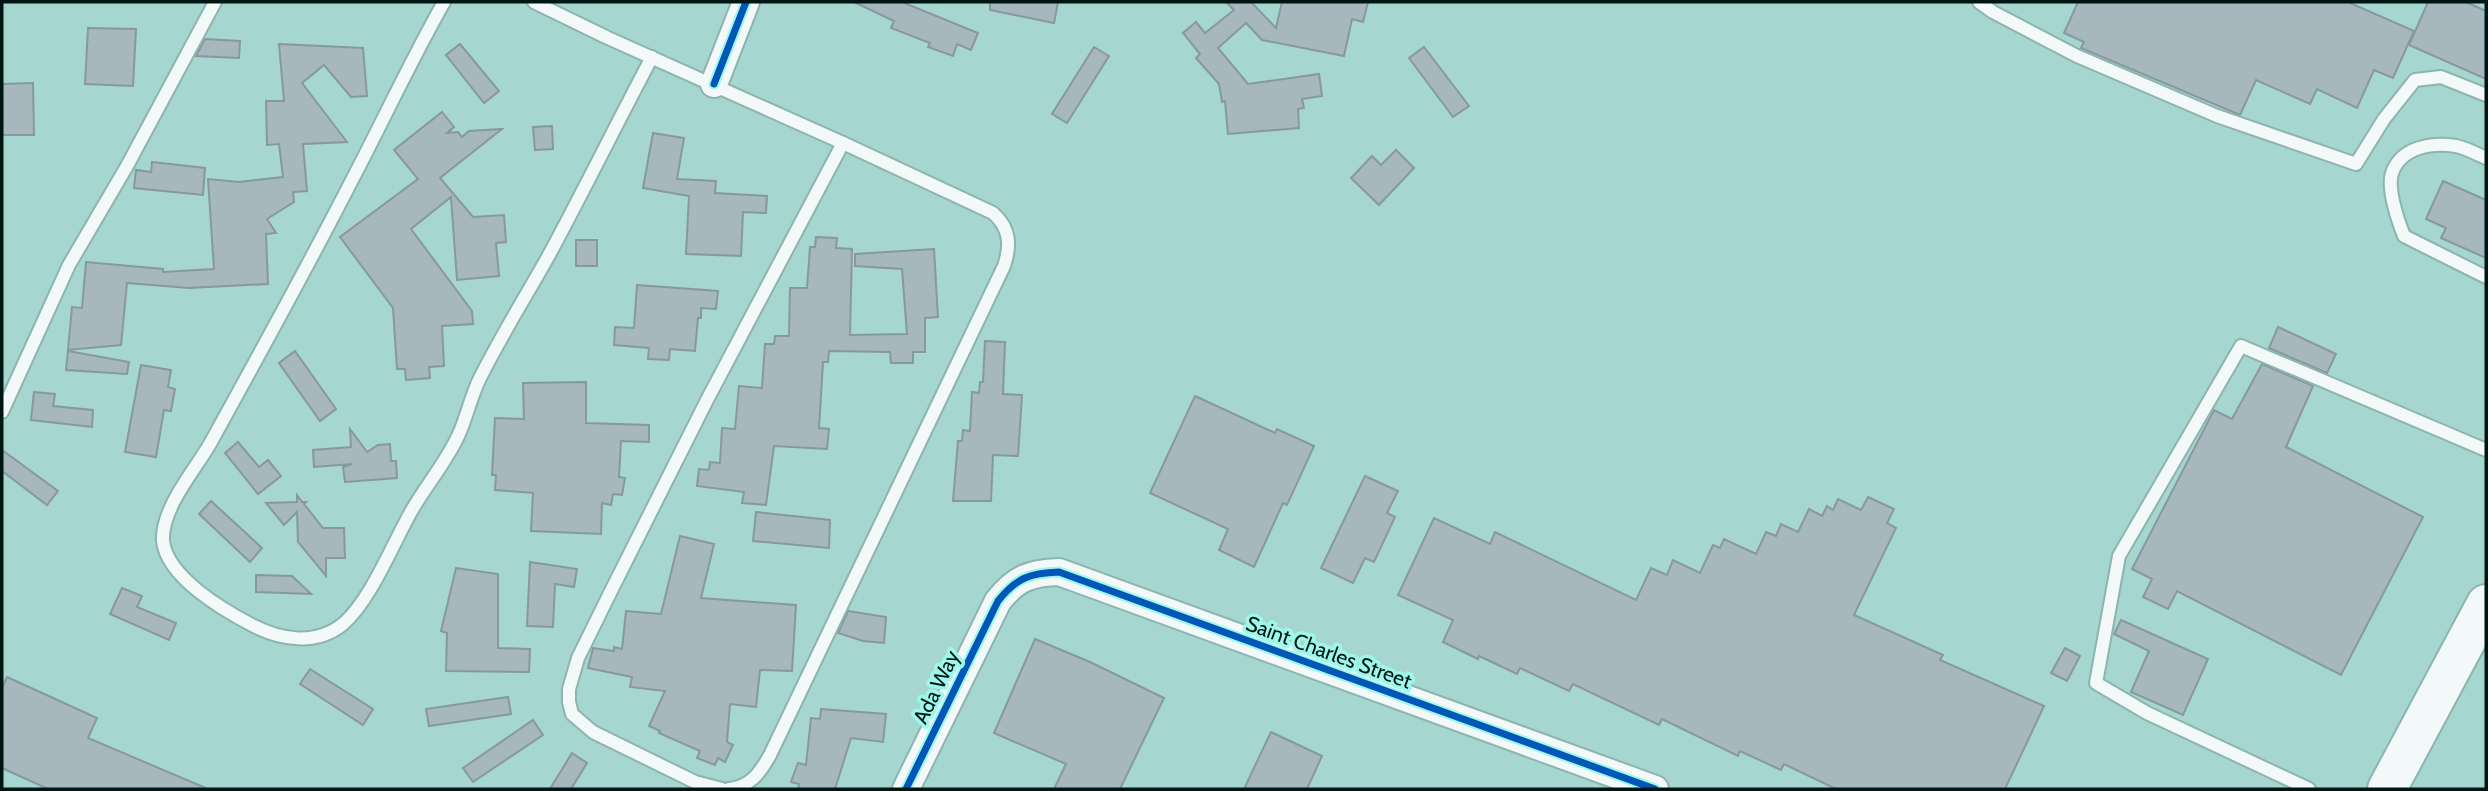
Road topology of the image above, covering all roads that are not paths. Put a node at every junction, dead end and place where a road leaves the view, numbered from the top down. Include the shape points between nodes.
1 (215, 2) edge
2 (444, 2) edge
3 (534, 2) edge
4 (746, 2) edge
5 (1979, 2) edge
6 (652, 58) junction
7 (714, 84) junction
8 (2486, 95) edge
9 (843, 143) junction
10 (2486, 158) edge
11 (2486, 277) edge
12 (2, 412) edge
13 (2486, 450) edge
14 (998, 601) joint
15 (2486, 604) edge
16 (722, 789) edge
17 (729, 789) edge
18 (906, 789) edge
19 (1655, 789) edge
20 (2309, 789) edge
21 (2387, 789) edge

1 - 12 lane via 69,265
2 - 6 lane via 256,361 175,500 164,529 166,552 196,589 242,620 289,638 331,632 365,597 450,451 478,380
3 - 6 lane
4 - 7 street
5 - 8 lane via 2077,56 2217,116 2356,164 2415,80 2441,77
6 - 7 lane
7 - 9 lane
9 - 16 lane via 609,595 578,658 569,689 572,714 593,732 695,782
9 - 17 lane via 993,213 1006,230 1009,253 770,755 747,784
10 - 11 lane via 2457,146 2421,146 2402,157 2391,175 2394,208 2404,236
13 - 20 lane via 2241,346 2119,556 2096,683 2147,713
14 - 18 street, Ada Way
14 - 19 street, Saint Charles Street via 1011,584 1028,576 1059,572
15 - 21 main road

